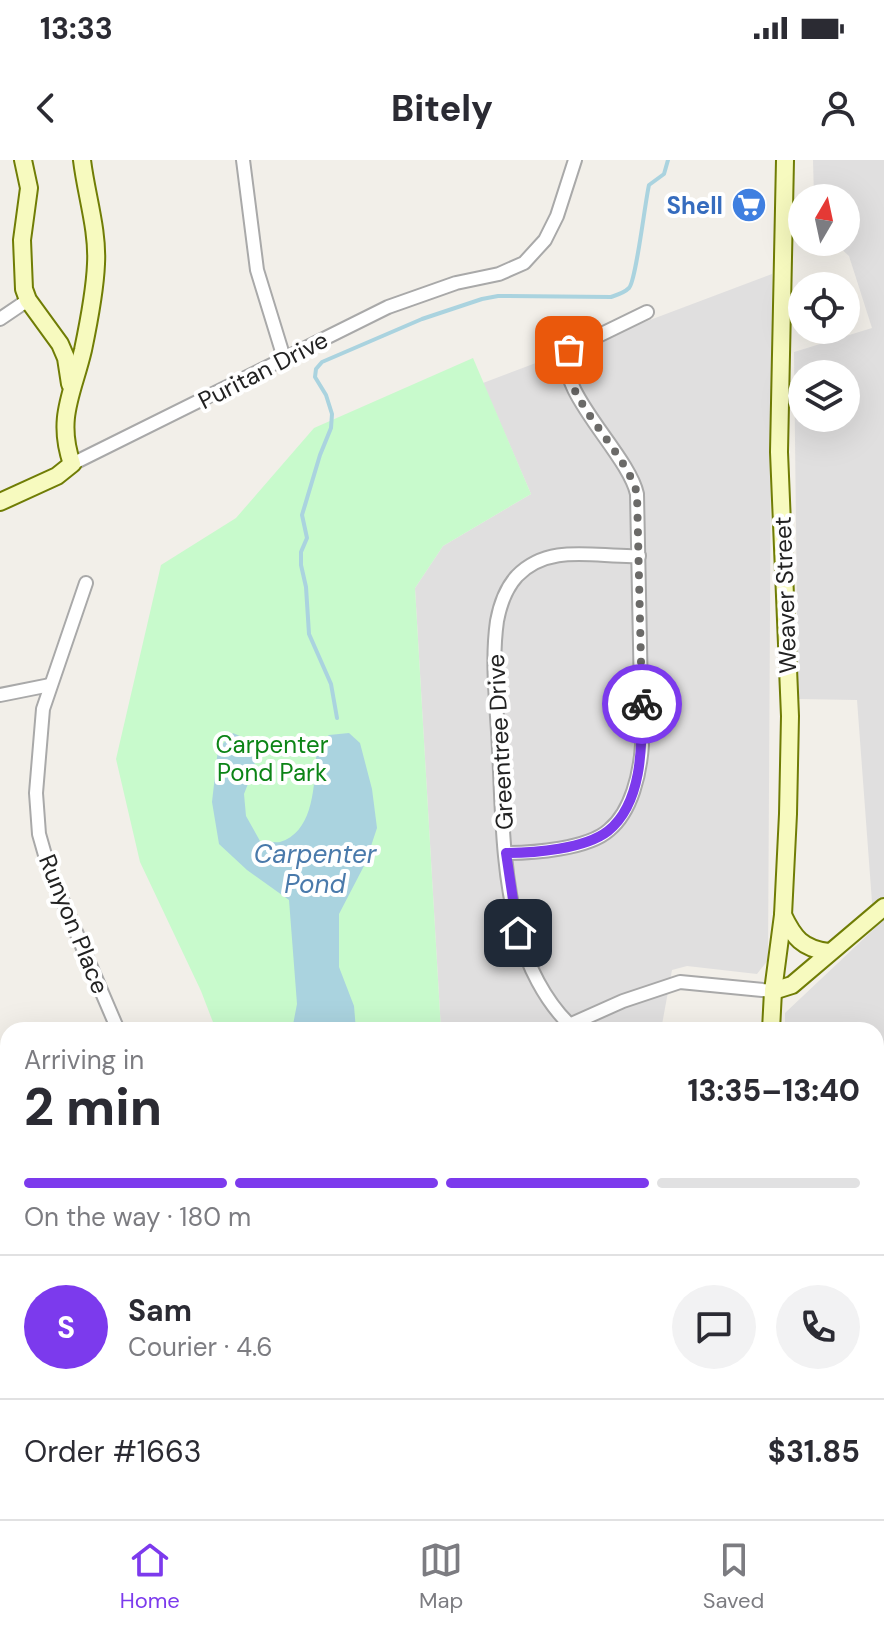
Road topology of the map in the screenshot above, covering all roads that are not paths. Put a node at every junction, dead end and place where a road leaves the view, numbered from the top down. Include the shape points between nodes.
1 (23, 160) edge
2 (82, 160) edge
3 (243, 160) edge
4 (575, 160) edge
5 (785, 160) edge
6 (28, 300) junction
7 (647, 312) dead end
8 (0, 319) edge
9 (284, 358) junction
10 (70, 388) junction
11 (72, 464) junction
12 (0, 502) edge
13 (639, 556) junction
14 (86, 583) dead end
15 (50, 685) junction
16 (0, 695) edge
17 (506, 853) junction
18 (884, 907) edge
19 (783, 915) junction
20 (828, 952) junction
21 (773, 991) junction
22 (114, 1022) edge
23 (560, 1022) edge
24 (592, 1022) edge
25 (771, 1022) edge

1 - 6 main road via 29,188 22,240
2 - 10 main road via 96,262 84,342
3 - 9 street via 257,270
4 - 9 street, Puritan Drive via 557,216 524,263 388,307
5 - 19 main road, Weaver Street via 779,452 790,716
6 - 8 street
6 - 10 main road via 60,344
7 - 13 street via 569,350 566,364 570,384 634,480
9 - 11 street, Puritan Drive
10 - 11 main road via 64,436
11 - 12 main road, Puritan Drive
13 - 17 street via 642,745 637,782 609,831 534,853
13 - 17 street, Greentree Drive via 585,552 544,559 517,575 502,601 494,655
14 - 15 street, Runyon Place
15 - 16 street
15 - 22 street, Runyon Place via 36,769 39,834 70,924
17 - 23 street, Greentree Drive via 518,933
18 - 20 main road
19 - 20 main road via 800,943
19 - 21 main road, Weaver Street
20 - 21 main road via 792,985
21 - 24 street via 680,982 623,1001
21 - 25 main road, Weaver Street

